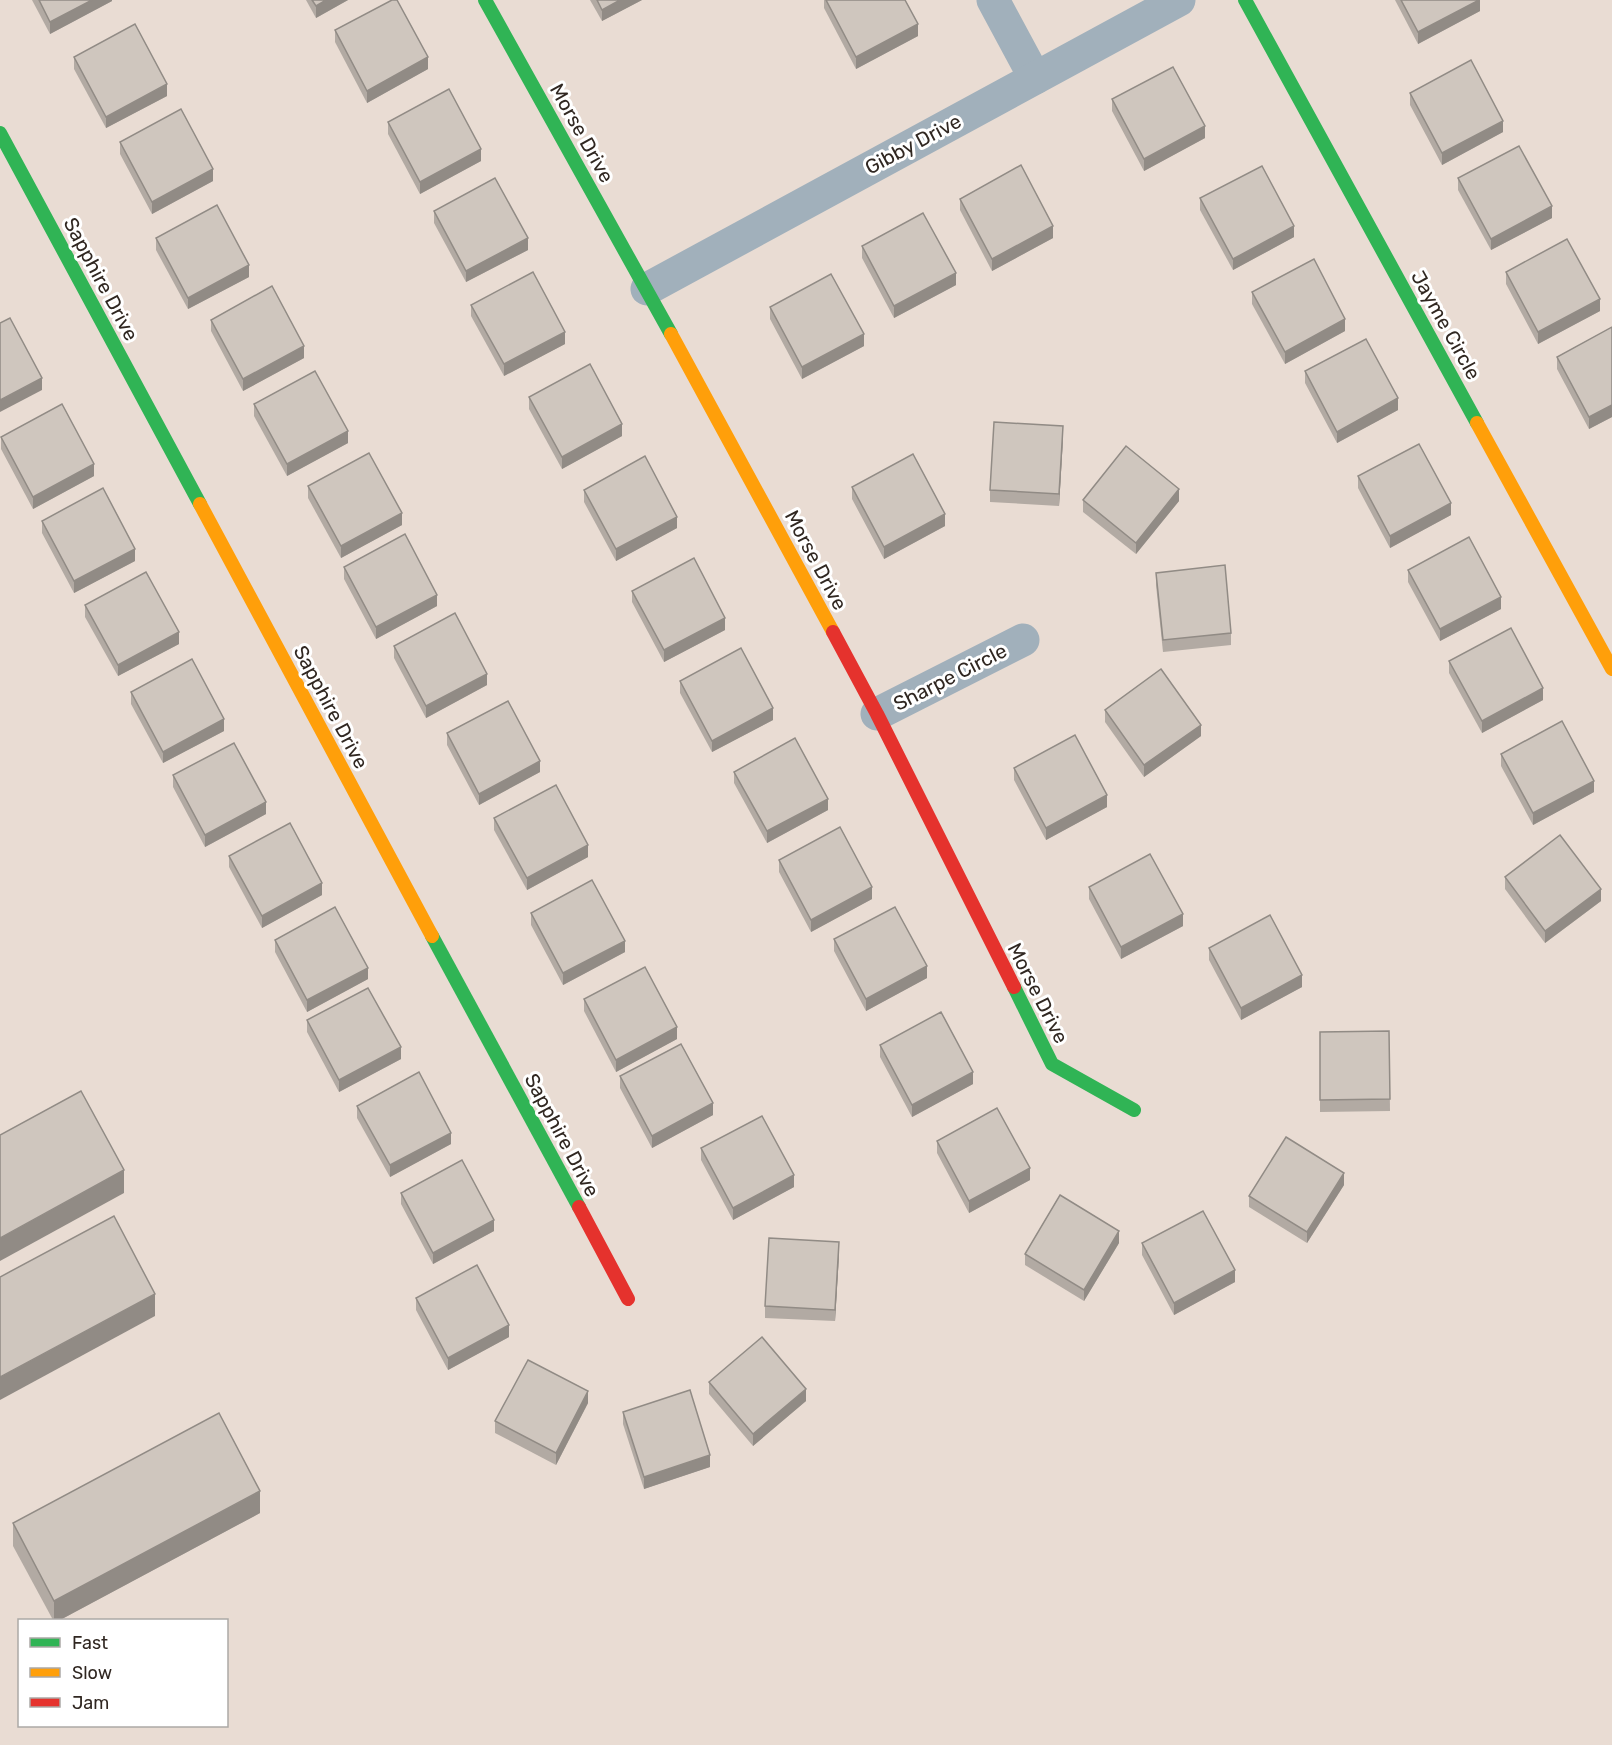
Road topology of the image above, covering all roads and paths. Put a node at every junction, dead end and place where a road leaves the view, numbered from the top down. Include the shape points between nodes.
1 (485, 0) edge
2 (993, 0) edge
3 (1179, 0) edge
4 (1245, 0) edge
5 (1035, 78) junction
6 (0, 133) edge
7 (647, 289) junction
8 (1023, 640) dead end
9 (1612, 669) edge
10 (877, 714) junction
11 (1134, 1110) dead end
12 (628, 1299) dead end

1 - 7 street, Morse Drive
2 - 5 street
3 - 5 street, Gibby Drive
4 - 9 street, Jayme Circle
5 - 7 street, Gibby Drive
6 - 12 street, Sapphire Drive
7 - 10 street, Morse Drive
8 - 10 street, Sharpe Circle
10 - 11 street, Morse Drive via 1052,1064

